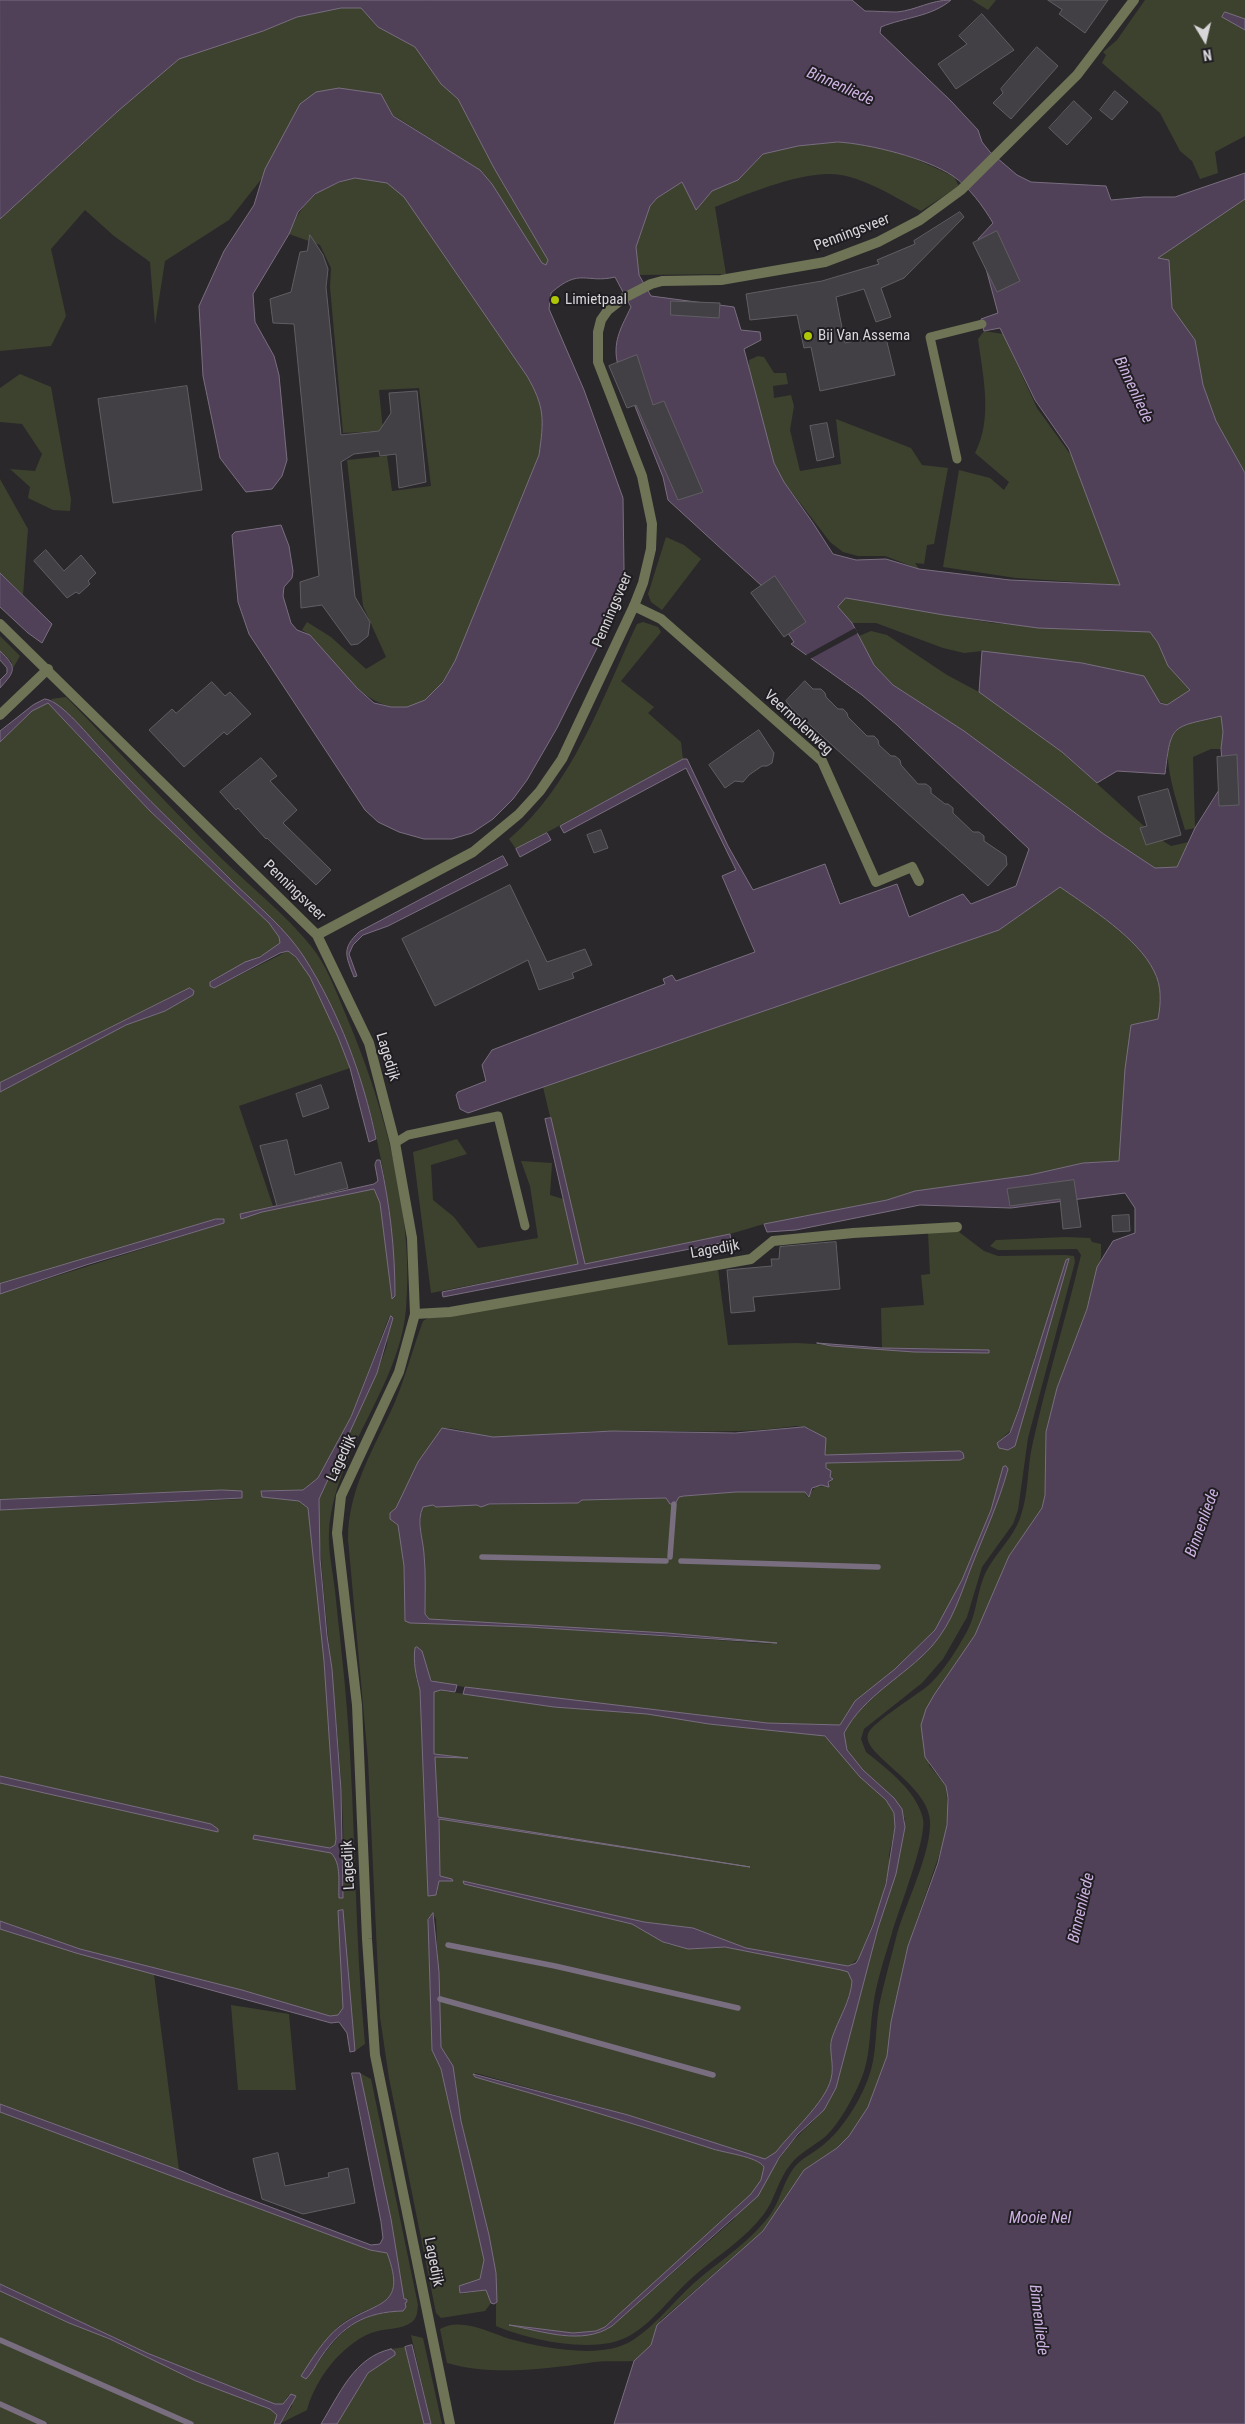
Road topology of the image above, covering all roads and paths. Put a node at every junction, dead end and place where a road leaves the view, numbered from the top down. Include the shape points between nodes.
1 (1134, 0) edge
2 (982, 324) dead end
3 (957, 459) dead end
4 (634, 606) junction
5 (0, 624) edge
6 (48, 669) junction
7 (0, 715) edge
8 (919, 881) dead end
9 (317, 935) junction
10 (395, 1142) junction
11 (525, 1226) dead end
12 (957, 1227) dead end
13 (416, 1314) junction
14 (450, 2424) edge

1 - 4 street, Penningsveer via 1077,75 961,190 926,217 878,242 825,262 721,280 651,284 608,310 601,320 596,352 600,373 642,476 652,524 651,549
2 - 3 lane via 930,337
4 - 8 street, Veermolenweg via 661,619 822,761 876,882 912,867
4 - 9 street, Penningsveer via 562,759 519,814 473,852
5 - 6 street, Penningsveer
6 - 7 street
6 - 9 street, Penningsveer
9 - 10 street, Lagedijk via 369,1044
10 - 11 lane via 408,1135 498,1116
10 - 13 street, Lagedijk via 412,1238
12 - 13 street, Lagedijk via 773,1241 751,1259 450,1312
13 - 14 street, Lagedijk via 399,1372 341,1496 337,1534 357,1705 375,2055

